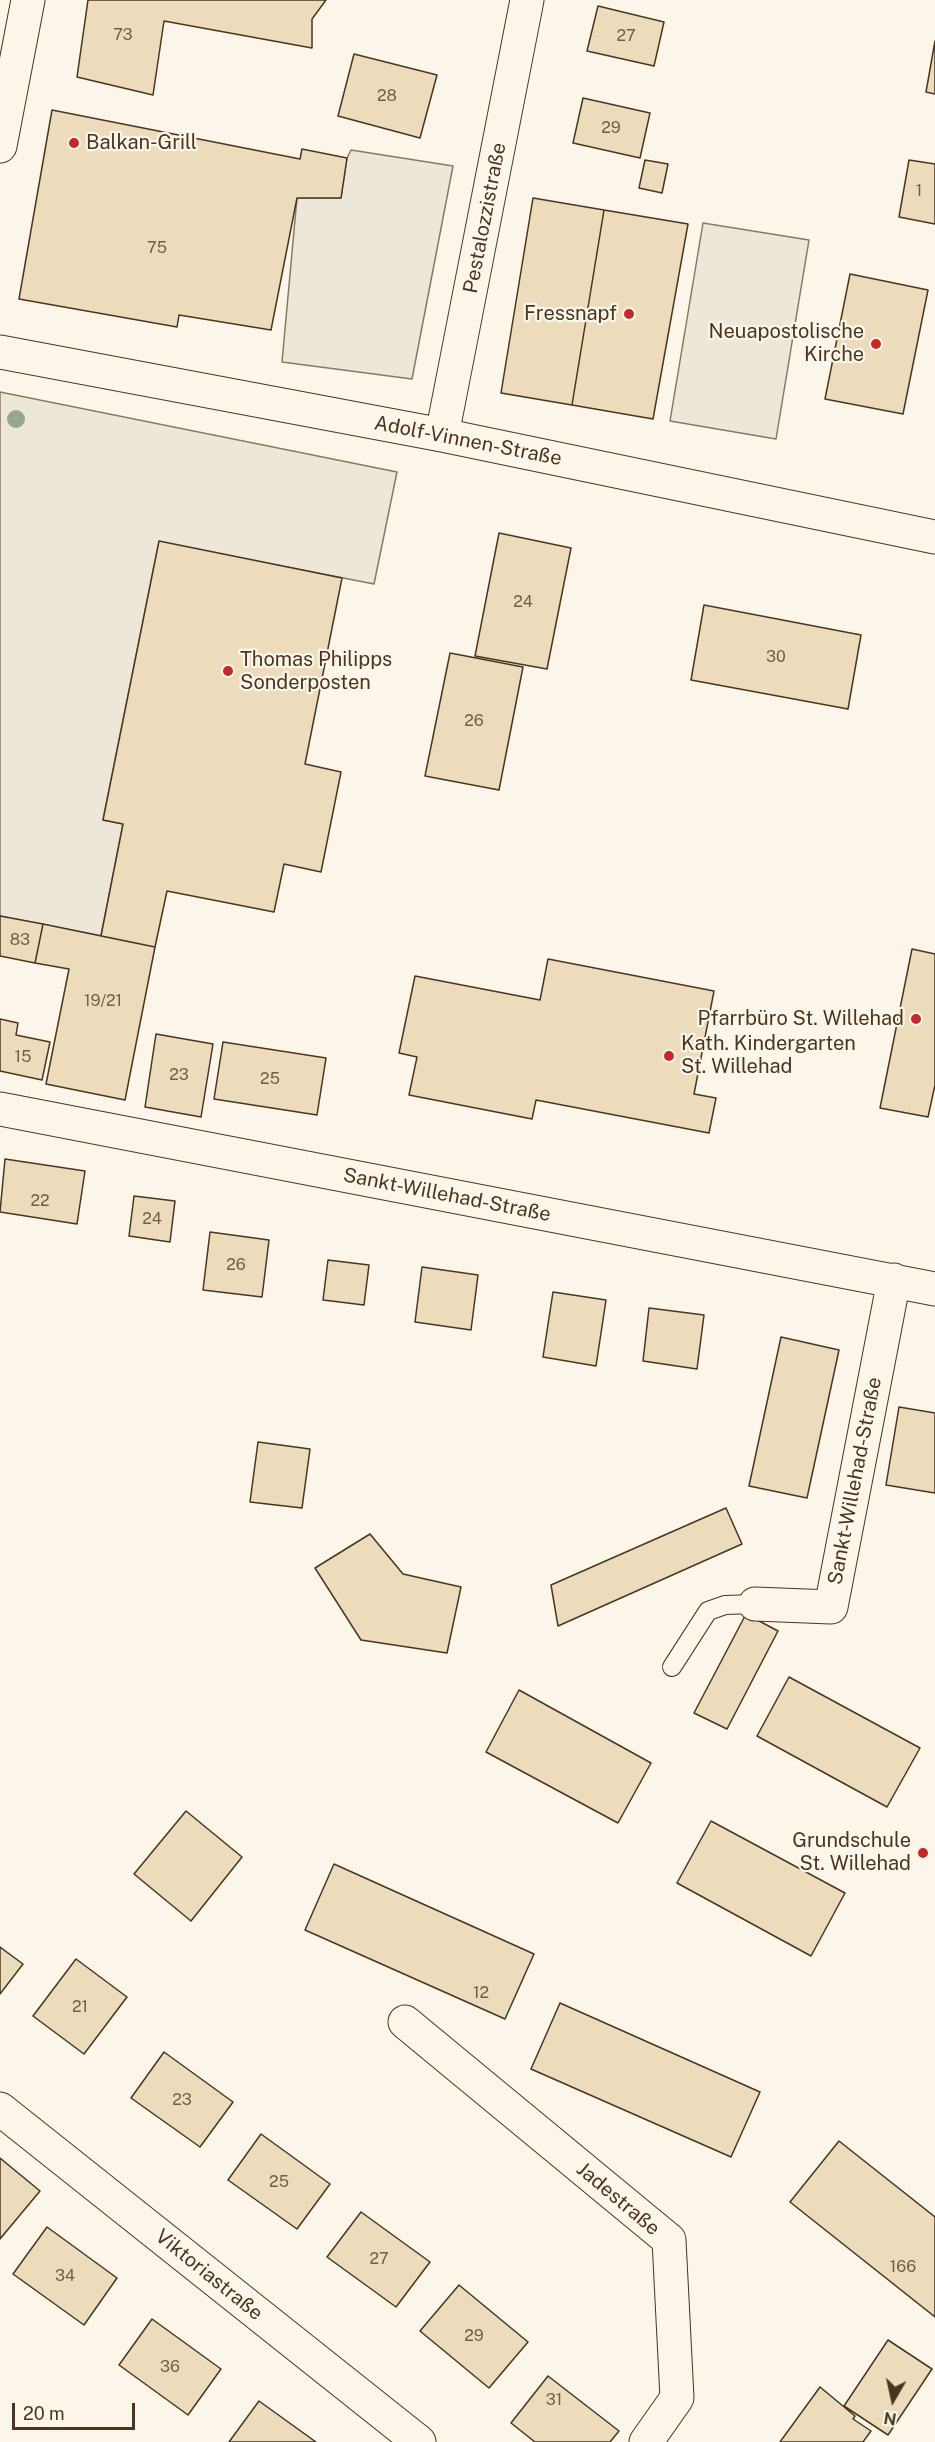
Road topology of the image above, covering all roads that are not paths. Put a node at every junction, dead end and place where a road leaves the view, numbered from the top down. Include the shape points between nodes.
1 (28, 0) edge
2 (527, 0) edge
3 (0, 146) edge
4 (0, 352) edge
5 (442, 435) junction
6 (935, 537) edge
7 (0, 1109) edge
8 (894, 1280) junction
9 (935, 1289) edge
10 (755, 1604) joint
11 (672, 1667) dead end
12 (405, 2022) dead end
13 (0, 2109) edge
14 (419, 2442) edge
15 (646, 2442) edge

1 - 3 street
2 - 5 street, Pestalozzistraße
4 - 5 street, Adolf-Vinnen-Straße
5 - 6 street, Adolf-Vinnen-Straße
7 - 8 street, Sankt-Willehad-Straße
8 - 9 street, Sankt-Willehad-Straße
8 - 10 street, Sankt-Willehad-Straße via 831,1607
10 - 11 lane via 725,1605 708,1611
12 - 15 street, Jadestraße via 669,2240 677,2398
13 - 14 street, Viktoriastraße

